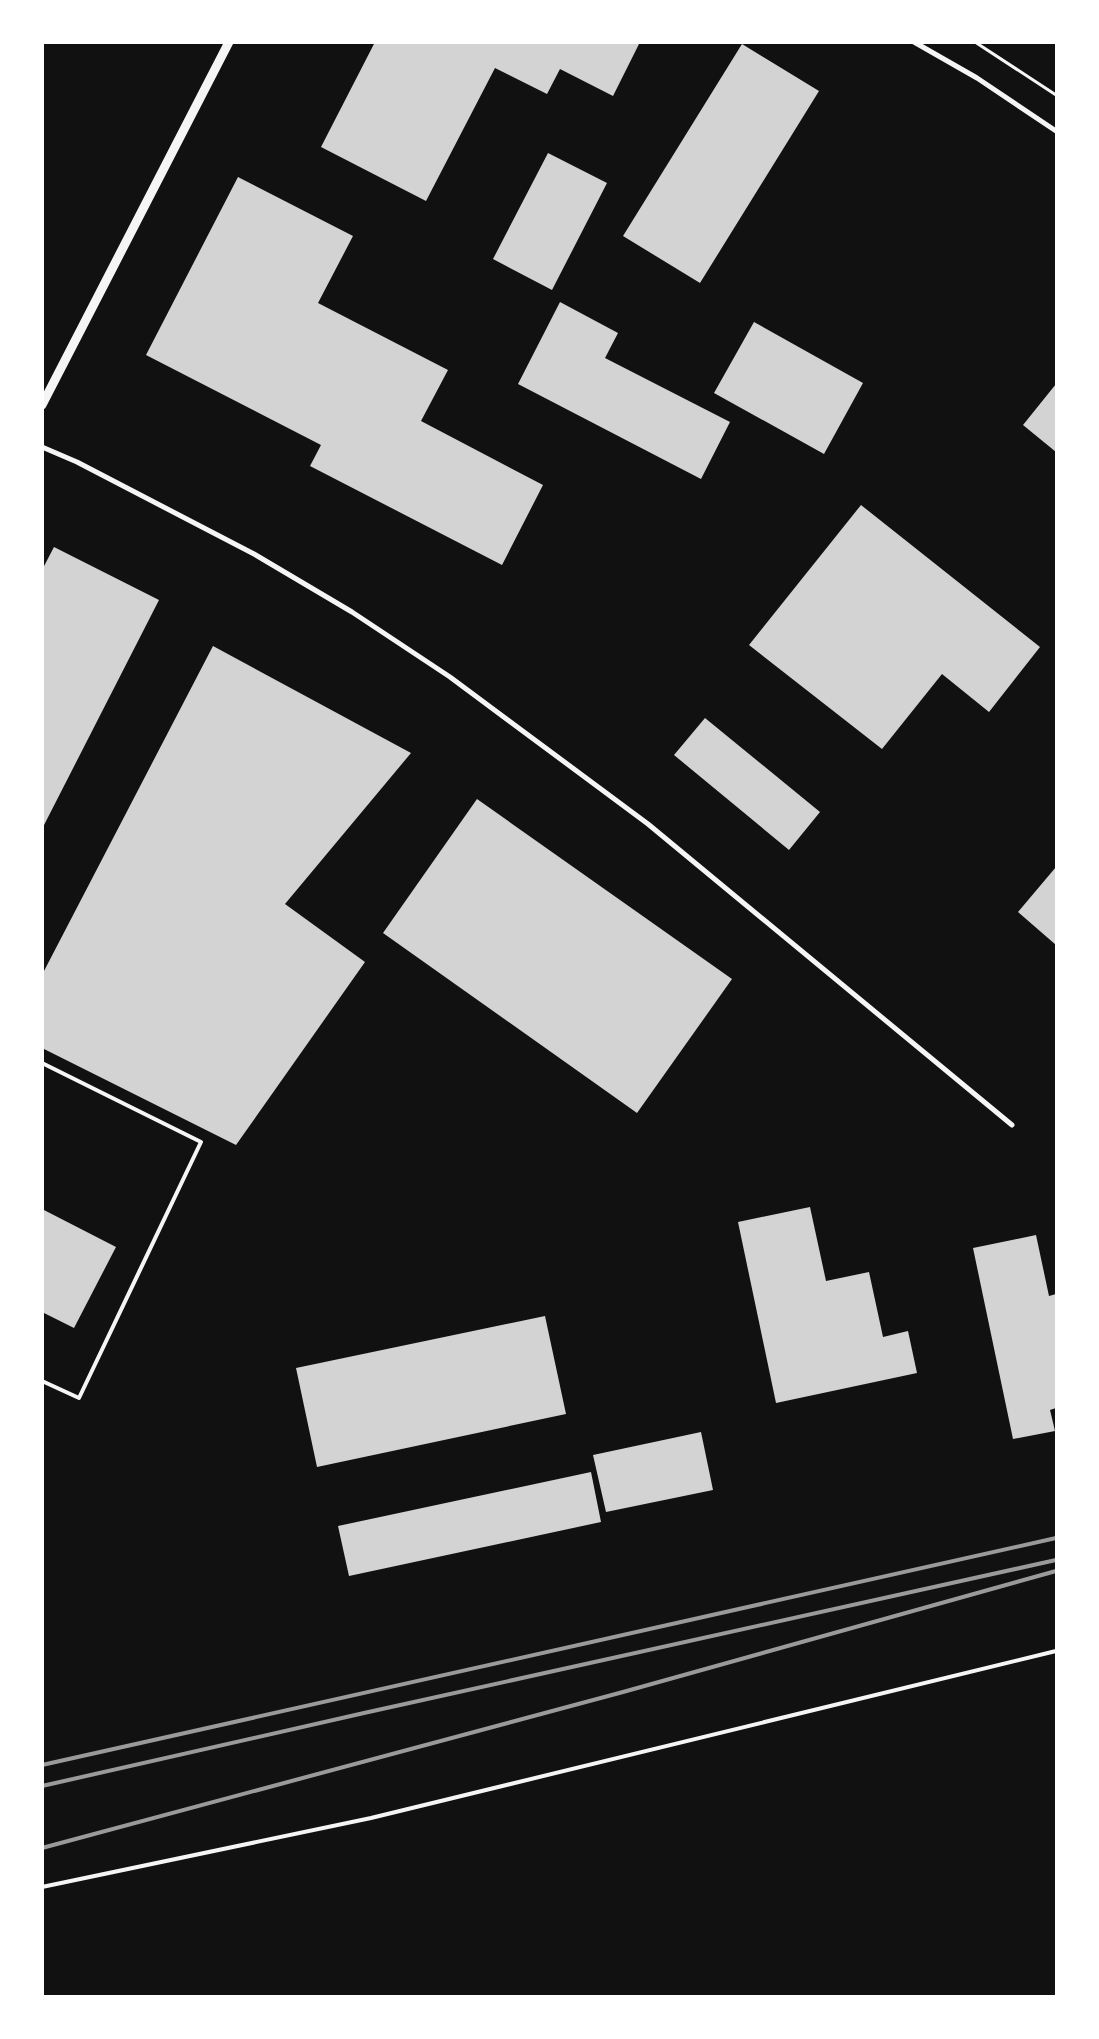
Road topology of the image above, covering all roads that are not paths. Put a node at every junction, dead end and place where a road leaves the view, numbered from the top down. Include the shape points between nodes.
1 (229, 42) edge
2 (914, 42) edge
3 (1056, 131) edge
4 (42, 405) edge
5 (42, 447) edge
6 (42, 1063) edge
7 (1012, 1125) dead end
8 (42, 1381) edge
9 (1056, 1651) edge
10 (42, 1887) edge

1 - 4 street
2 - 3 street via 977,78
5 - 7 street via 254,554 352,612 450,677 648,824
6 - 8 lane via 201,1142 79,1398
9 - 10 lane via 371,1818

